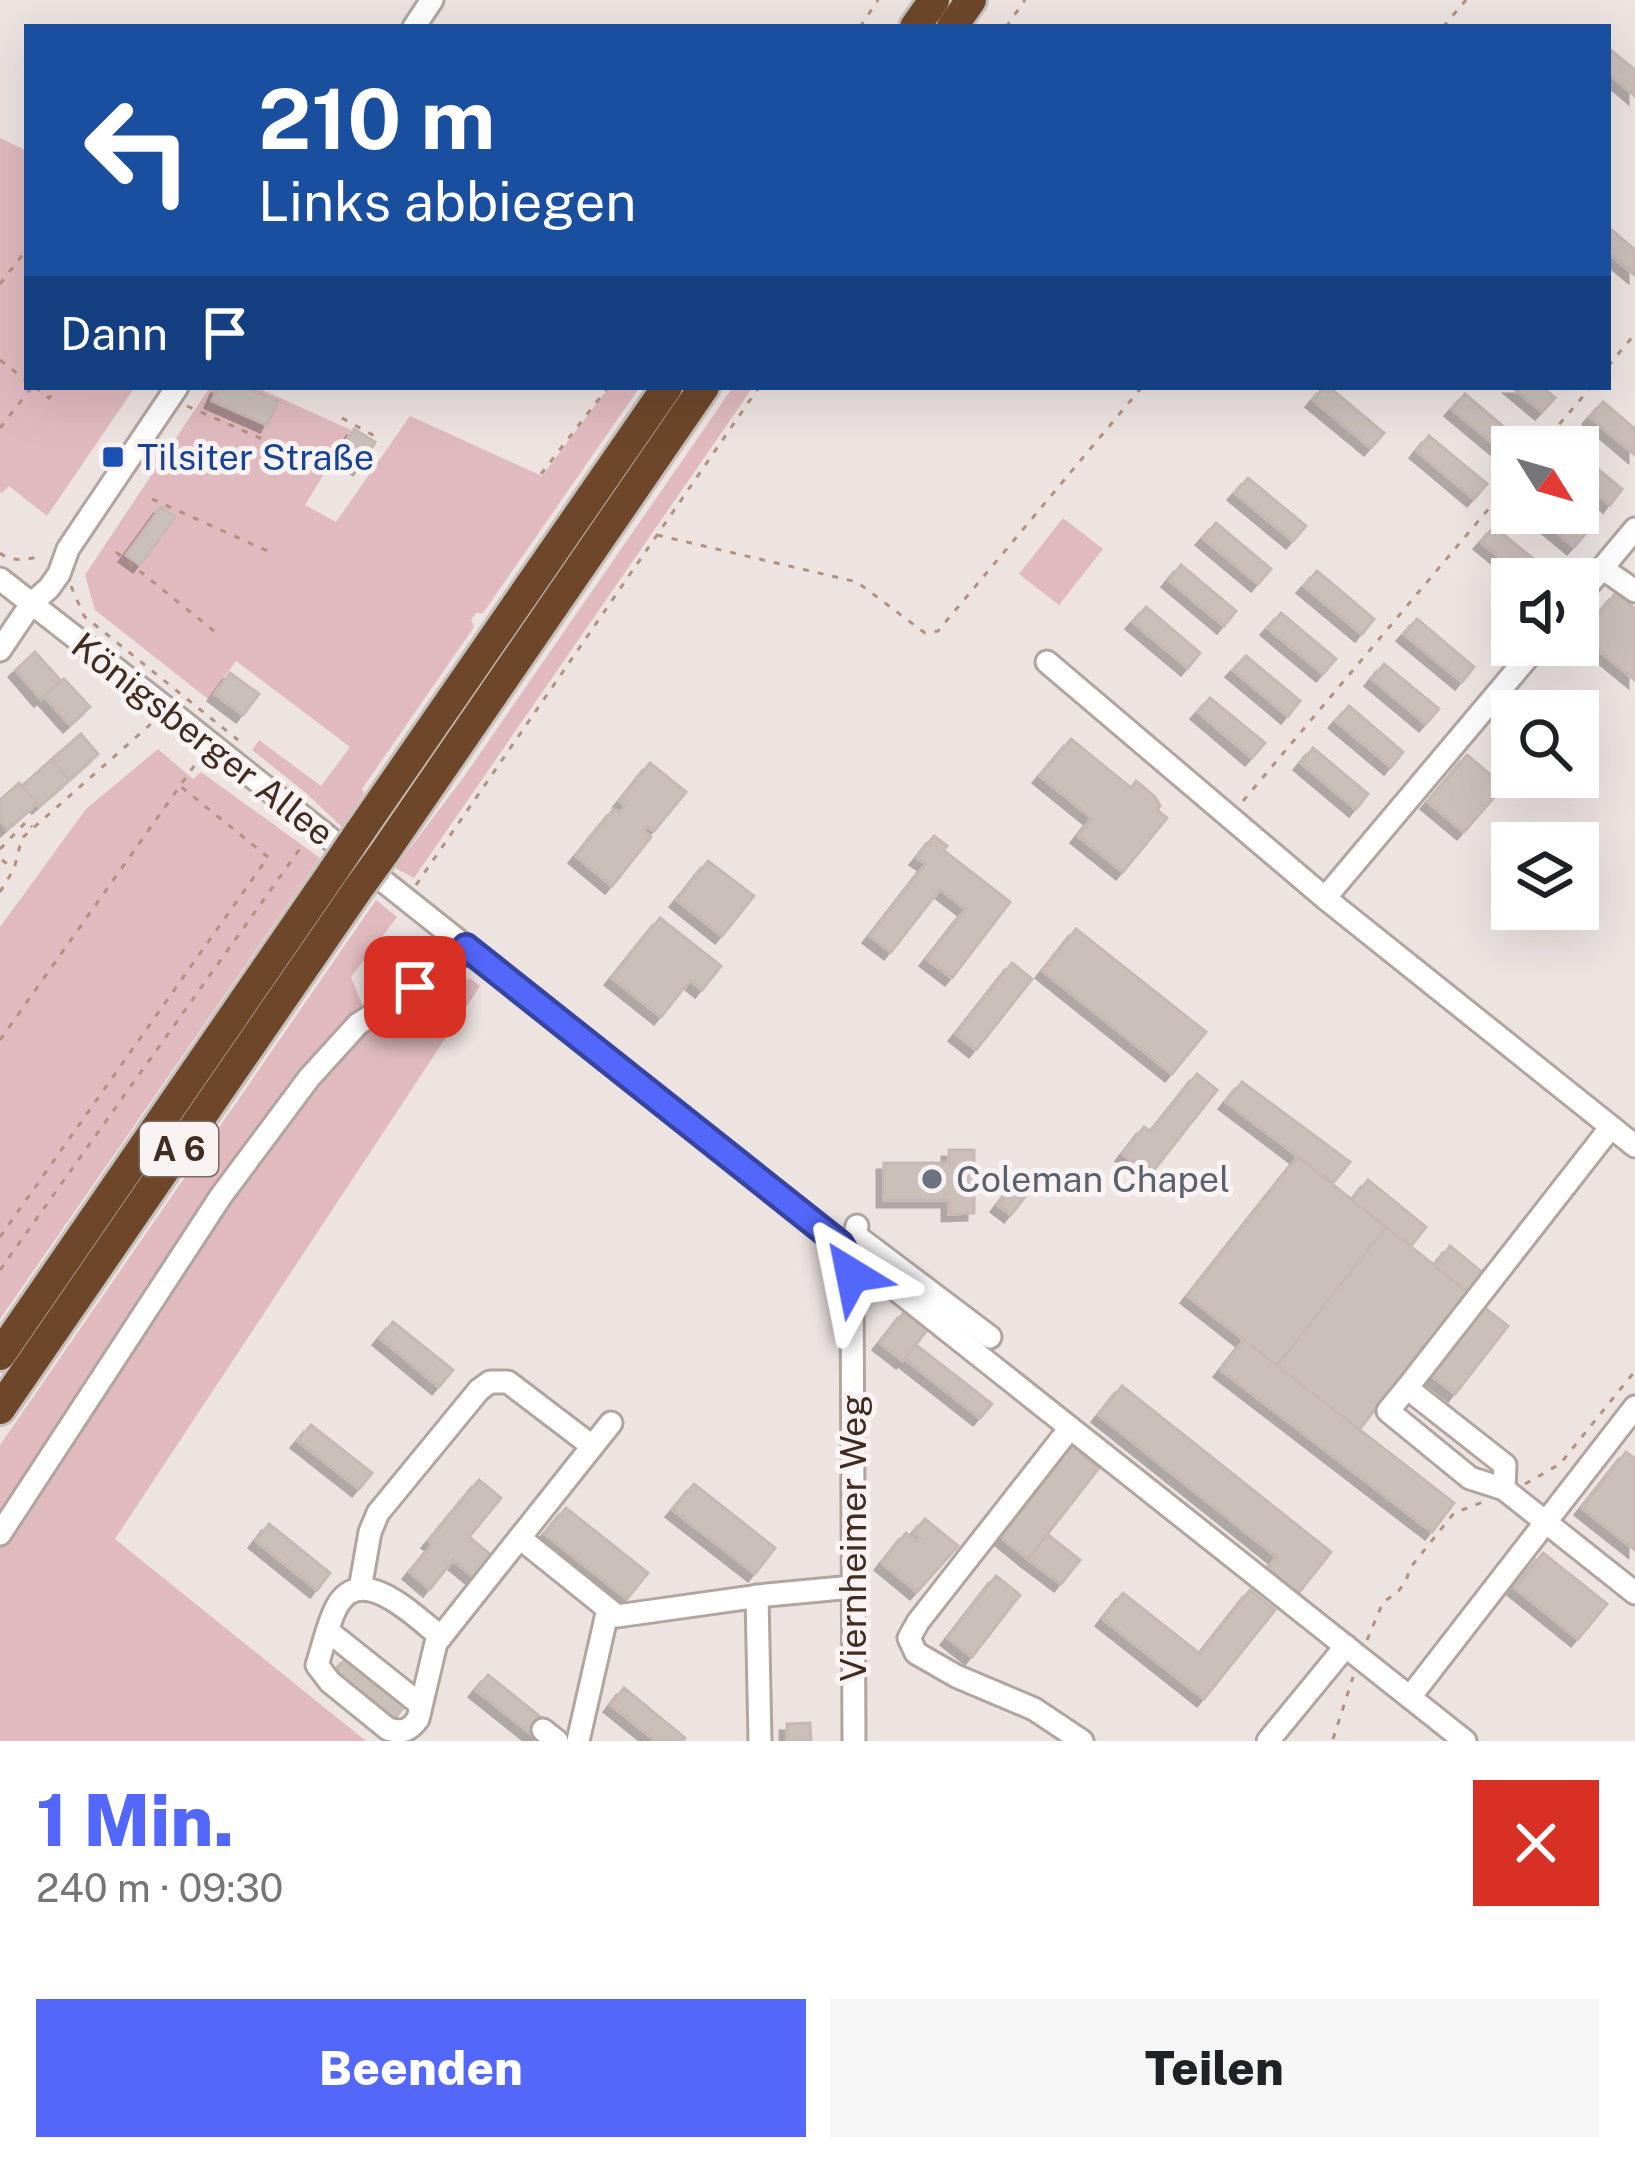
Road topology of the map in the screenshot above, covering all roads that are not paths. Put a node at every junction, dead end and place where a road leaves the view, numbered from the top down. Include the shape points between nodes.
1 (665, 390) edge
2 (702, 390) edge
3 (173, 392) edge
4 (1635, 529) edge
5 (1602, 568) junction
6 (1599, 572) edge
7 (0, 579) edge
8 (1635, 591) edge
9 (31, 604) junction
10 (0, 650) edge
11 (1047, 662) dead end
12 (1520, 666) edge
13 (371, 843) junction
14 (346, 879) junction
15 (1325, 898) junction
16 (466, 947) junction
17 (1611, 1126) junction
18 (1635, 1146) edge
19 (849, 1259) junction
20 (990, 1337) dead end
21 (0, 1355) edge
22 (1635, 1407) edge
23 (0, 1409) edge
24 (611, 1423) dead end
25 (1070, 1428) junction
26 (592, 1446) junction
27 (1546, 1522) junction
28 (0, 1534) edge
29 (520, 1538) junction
30 (360, 1588) junction
31 (852, 1588) junction
32 (1635, 1593) edge
33 (757, 1596) junction
34 (608, 1609) junction
35 (328, 1631) junction
36 (440, 1637) junction
37 (1353, 1652) junction
38 (1410, 1697) junction
39 (421, 1706) junction
40 (578, 1741) edge
41 (760, 1741) edge
42 (854, 1741) edge
43 (1082, 1741) edge
44 (1268, 1741) edge
45 (1465, 1741) edge

1 - 13 highway, A 6
2 - 13 highway, A 6
3 - 9 street via 68,549 38,580
4 - 5 street
5 - 6 street
5 - 8 street
7 - 9 street, Königsberger Allee
9 - 10 street
9 - 16 street, Königsberger Allee
11 - 15 street
12 - 15 street
13 - 14 highway, A 6, bridge
14 - 21 highway, A 6
14 - 23 highway, A 6
15 - 17 street
16 - 19 street
16 - 28 street via 358,1024 309,1078 221,1196
17 - 18 street
17 - 27 street via 1407,1388 1505,1466 1506,1491
19 - 20 street, Viernheimer Weg via 856,1231
19 - 25 street
19 - 31 street, Viernheimer Weg
22 - 27 street
24 - 26 street
25 - 37 street
25 - 43 street via 909,1638 916,1653
26 - 29 street
26 - 30 street via 508,1382 490,1382 378,1513
27 - 32 street
27 - 38 street
29 - 34 street
29 - 36 street
30 - 35 street via 337,1607
30 - 36 street via 378,1591
31 - 33 street
31 - 42 street, Viernheimer Weg
33 - 34 street via 617,1616
33 - 41 street
34 - 40 street
35 - 39 street
35 - 39 street via 319,1672 388,1729 412,1727
36 - 39 street
37 - 38 street
37 - 44 street
38 - 45 street

